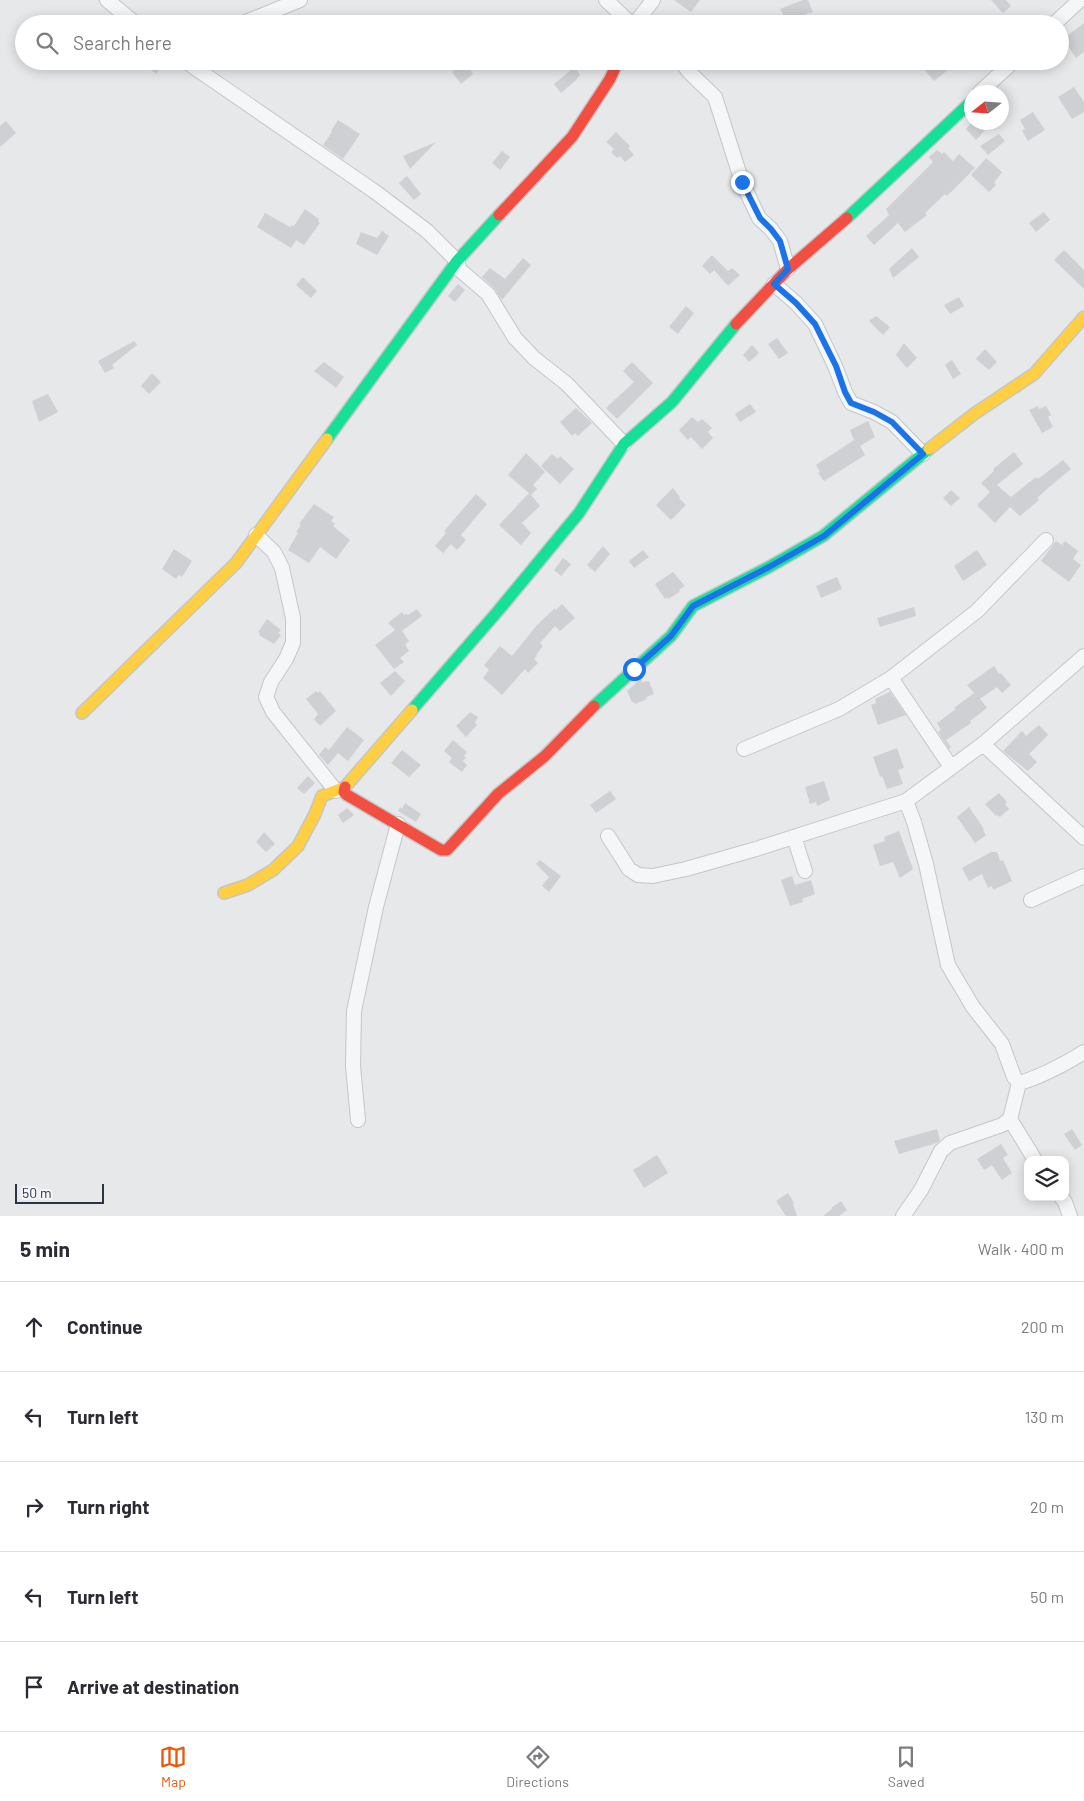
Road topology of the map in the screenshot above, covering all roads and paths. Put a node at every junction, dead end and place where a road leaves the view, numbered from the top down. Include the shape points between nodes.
1 (107, 0) edge
2 (300, 0) edge
3 (606, 0) edge
4 (653, 0) edge
5 (1080, 0) edge
6 (125, 15) edge
7 (263, 15) edge
8 (622, 15) edge
9 (642, 15) edge
10 (1064, 15) edge
11 (198, 70) edge
12 (614, 70) edge
13 (688, 70) edge
14 (1004, 70) edge
15 (988, 85) edge
16 (964, 109) edge
17 (457, 261) junction
18 (788, 269) junction
19 (774, 284) junction
20 (1084, 317) edge
21 (624, 444) junction
22 (923, 454) junction
23 (256, 535) junction
24 (1046, 540) dead end
25 (1084, 656) edge
26 (891, 678) junction
27 (82, 713) dead end
28 (983, 744) junction
29 (744, 749) dead end
30 (950, 767) junction
31 (340, 789) junction
32 (906, 801) junction
33 (398, 824) junction
34 (608, 836) dead end
35 (794, 837) junction
36 (1084, 838) edge
37 (805, 871) dead end
38 (1084, 876) edge
39 (224, 893) dead end
40 (1031, 900) dead end
41 (1084, 1052) edge
42 (1019, 1083) junction
43 (1010, 1119) junction
44 (358, 1120) dead end
45 (1032, 1156) edge
46 (1064, 1201) edge
47 (903, 1216) edge
48 (1070, 1216) edge

1 - 6 street
2 - 7 street
3 - 8 street
4 - 9 street
5 - 10 street
11 - 17 street via 374,191 427,231
12 - 17 street via 572,137
13 - 18 street via 715,97 742,182 760,218 780,241
14 - 15 street
16 - 18 street
17 - 21 street via 460,270 488,294 515,338 567,384
17 - 23 street
18 - 19 street
19 - 21 street via 672,402
19 - 22 street via 815,324 851,403 892,422
20 - 22 street via 1034,374 974,414
21 - 31 street via 579,512 498,611
22 - 33 street via 824,536 693,606 671,636 545,756 498,794 447,850 441,850
23 - 27 street via 236,563
23 - 31 street via 274,552 282,568 293,618 293,643 266,697 272,712
24 - 26 street via 977,611
25 - 28 street
26 - 29 street via 839,709
26 - 30 street
28 - 30 street
28 - 36 street
30 - 32 street
31 - 33 street
31 - 39 street via 322,796 298,846 273,870 248,885
32 - 35 street
32 - 42 street via 926,864 948,965 973,1007 1002,1044
33 - 44 street via 354,1011 353,1066
34 - 35 street via 629,869 638,875 653,876
35 - 37 street
38 - 40 street
41 - 42 street via 1050,1072
42 - 43 street
43 - 45 street
43 - 47 street via 1002,1125 950,1143 941,1151
46 - 48 street

